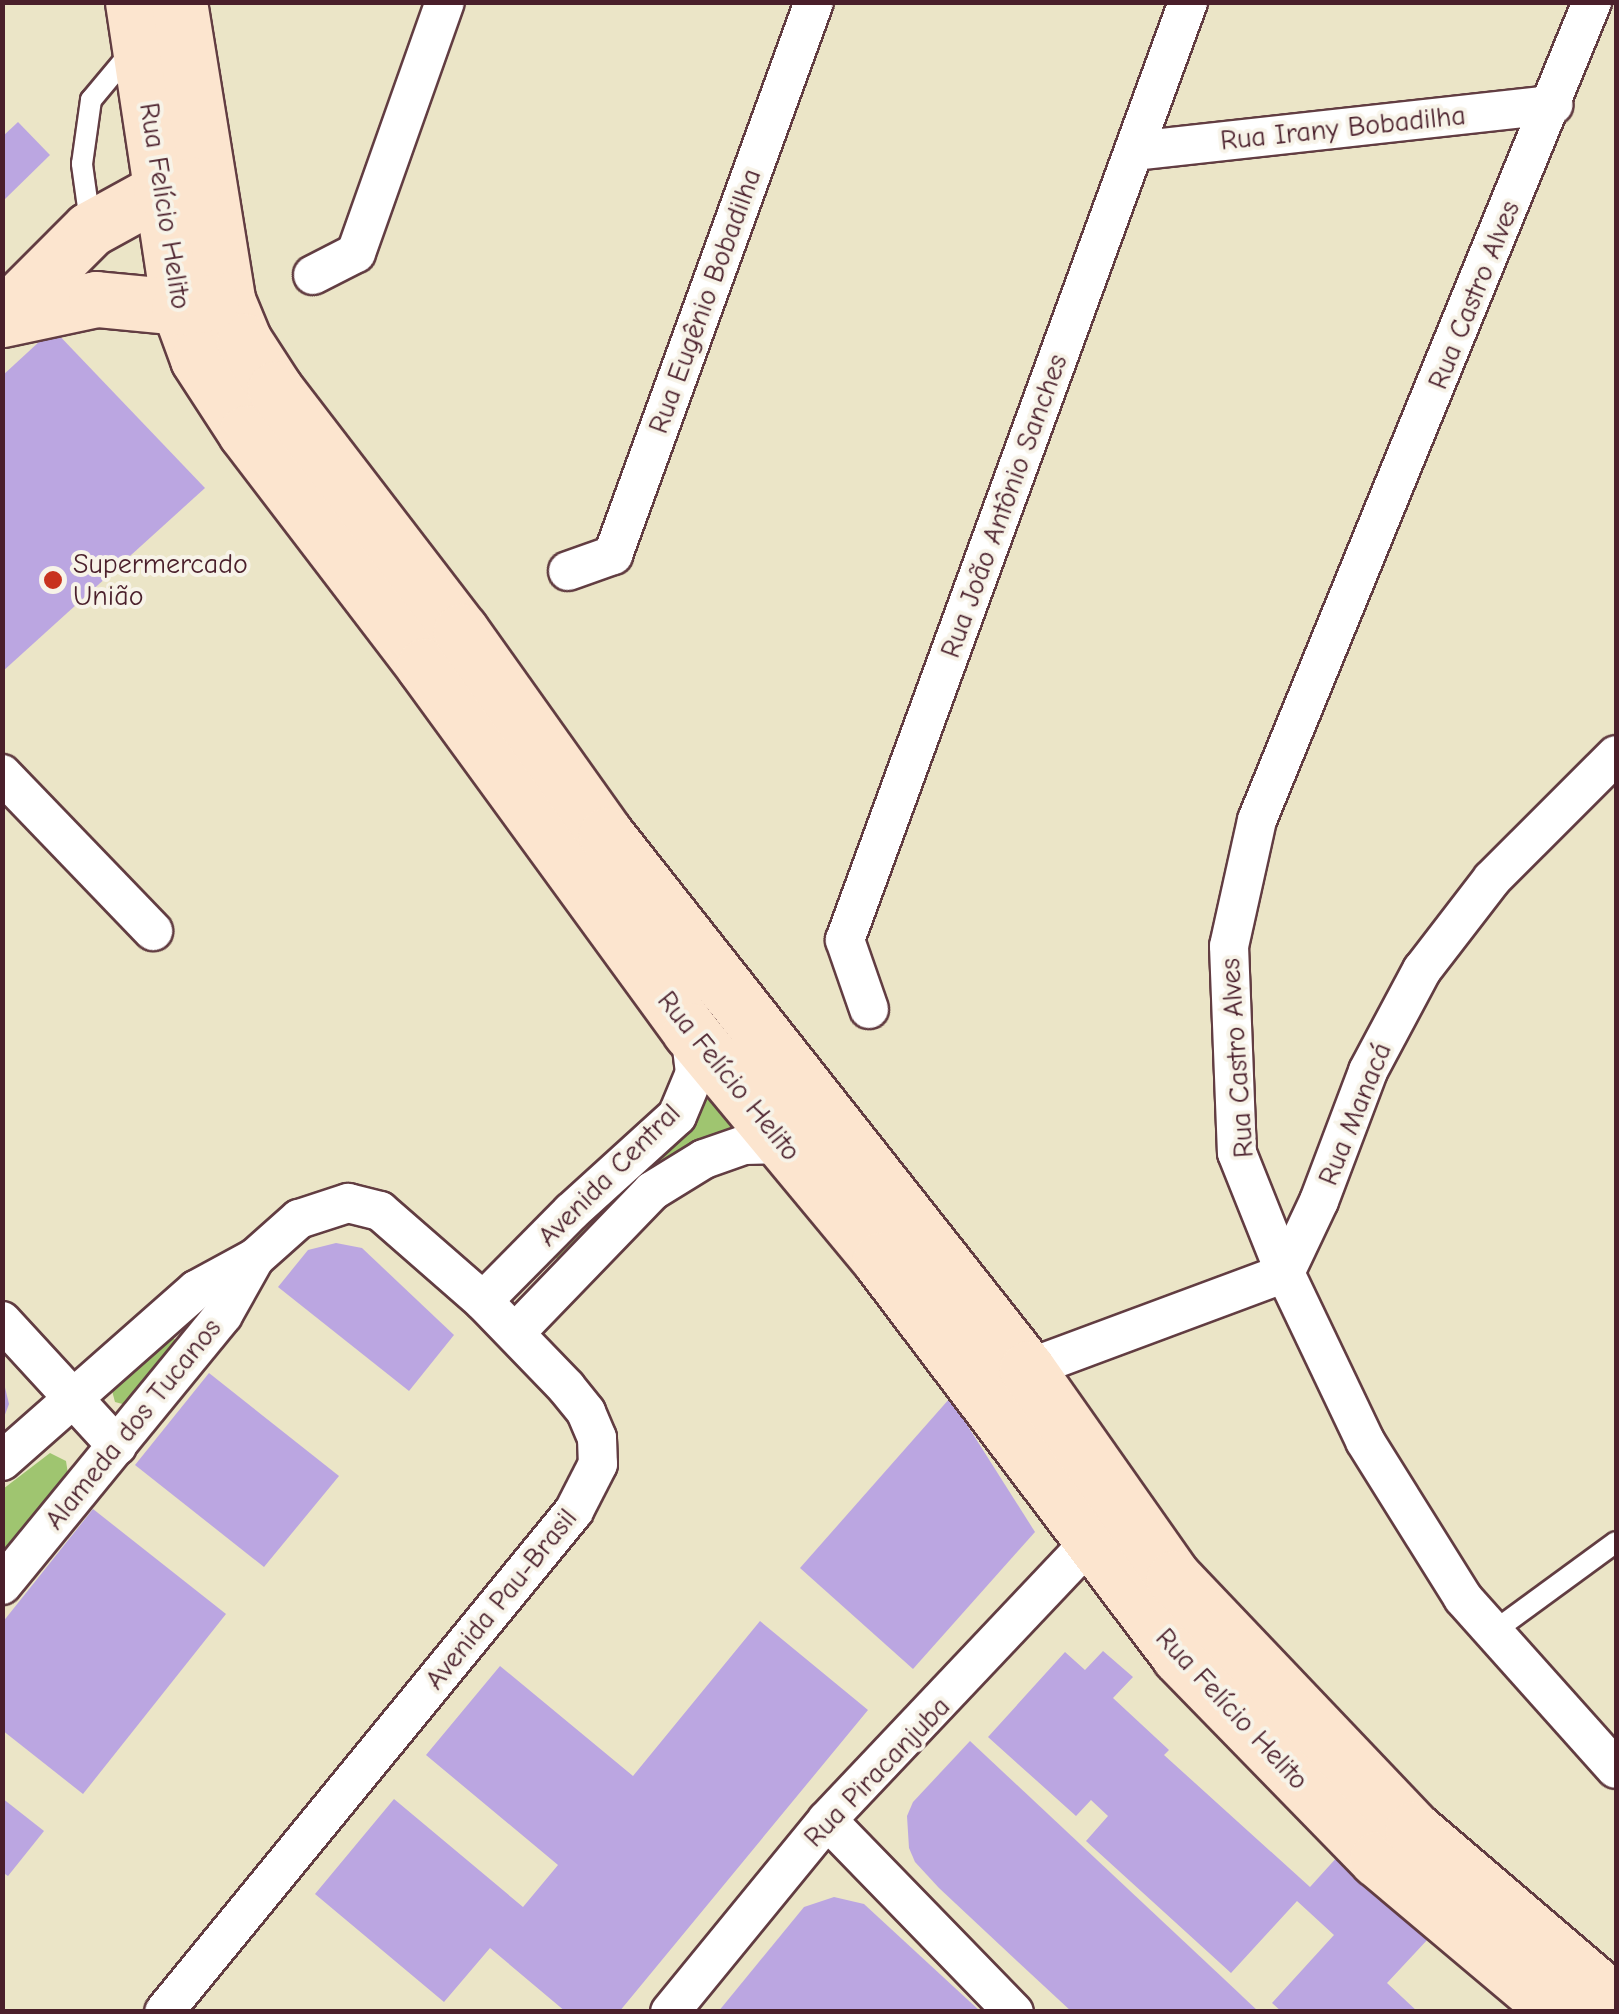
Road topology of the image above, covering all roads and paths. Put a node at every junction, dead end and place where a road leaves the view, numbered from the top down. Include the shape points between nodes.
1 (179, 2) edge
2 (445, 2) edge
3 (814, 2) edge
4 (1188, 2) edge
5 (1592, 2) edge
6 (136, 22) edge
7 (1553, 105) junction
8 (1134, 151) junction
9 (184, 187) junction
10 (90, 229) junction
11 (314, 275) dead end
12 (203, 304) junction
13 (2, 318) edge
14 (568, 571) dead end
15 (1616, 755) edge
16 (2, 774) edge
17 (154, 931) dead end
18 (869, 1009) dead end
19 (690, 1031) junction
20 (784, 1144) junction
21 (255, 1258) junction
22 (1286, 1273) junction
23 (483, 1301) junction
24 (2, 1321) edge
25 (516, 1332) junction
26 (1027, 1369) junction
27 (70, 1399) junction
28 (117, 1446) junction
29 (2, 1462) edge
30 (1092, 1540) junction
31 (1616, 1542) edge
32 (2, 1585) edge
33 (1493, 1632) junction
34 (1616, 1769) edge
35 (827, 1820) junction
36 (1616, 2003) edge
37 (164, 2012) edge
38 (670, 2012) edge
39 (1014, 2012) edge
40 (1559, 2012) edge

1 - 9 main road, Rua Felício Helito
2 - 11 street via 356,253
3 - 14 street, Rua Eugênio Bobadilha via 612,555
4 - 8 street, Rua João Antônio Sanches
5 - 7 street, Rua Castro Alves
6 - 9 main road, Rua Felício Helito
6 - 10 lane via 92,100 82,164
7 - 8 street, Rua Irany Bobadilha
7 - 22 street, Rua Castro Alves via 1257,820 1228,946 1237,1153
8 - 18 street, Rua João Antônio Sanches via 845,940
9 - 10 main road
9 - 12 main road, Rua Felício Helito
10 - 13 main road
12 - 13 main road via 96,300
12 - 19 main road, Rua Felício Helito via 198,359 238,421
12 - 26 main road, Rua Felício Helito via 244,341 606,835
15 - 22 street, Rua Manacá via 1492,879 1422,970 1368,1071
16 - 17 street
19 - 20 main road, Rua Felício Helito
19 - 23 street, Avenida Central via 694,1073 677,1116
20 - 25 street, Avenida Central via 744,1145 704,1159 652,1192
20 - 30 main road, Rua Felício Helito
21 - 23 street, Avenida Pau-Brasil via 299,1219 348,1203 380,1211
21 - 27 street via 196,1290
21 - 28 street, Alameda dos Tucanos via 222,1316
22 - 26 street
22 - 33 street, Rua Castro Alves via 1365,1441 1463,1598
23 - 25 street, Avenida Pau-Brasil
24 - 27 street
25 - 37 street, Avenida Pau-Brasil via 586,1412 598,1464 589,1486
26 - 36 main road, Rua Felício Helito via 1174,1578 1268,1681 1412,1830
27 - 28 street
27 - 29 street
28 - 32 street, Alameda dos Tucanos
30 - 35 street, Rua Piracanjuba
30 - 40 main road, Rua Felício Helito via 1179,1656 1271,1755 1377,1860
31 - 33 lane
33 - 34 street, Rua Castro Alves
35 - 38 street, Rua Piracanjuba
35 - 39 street

